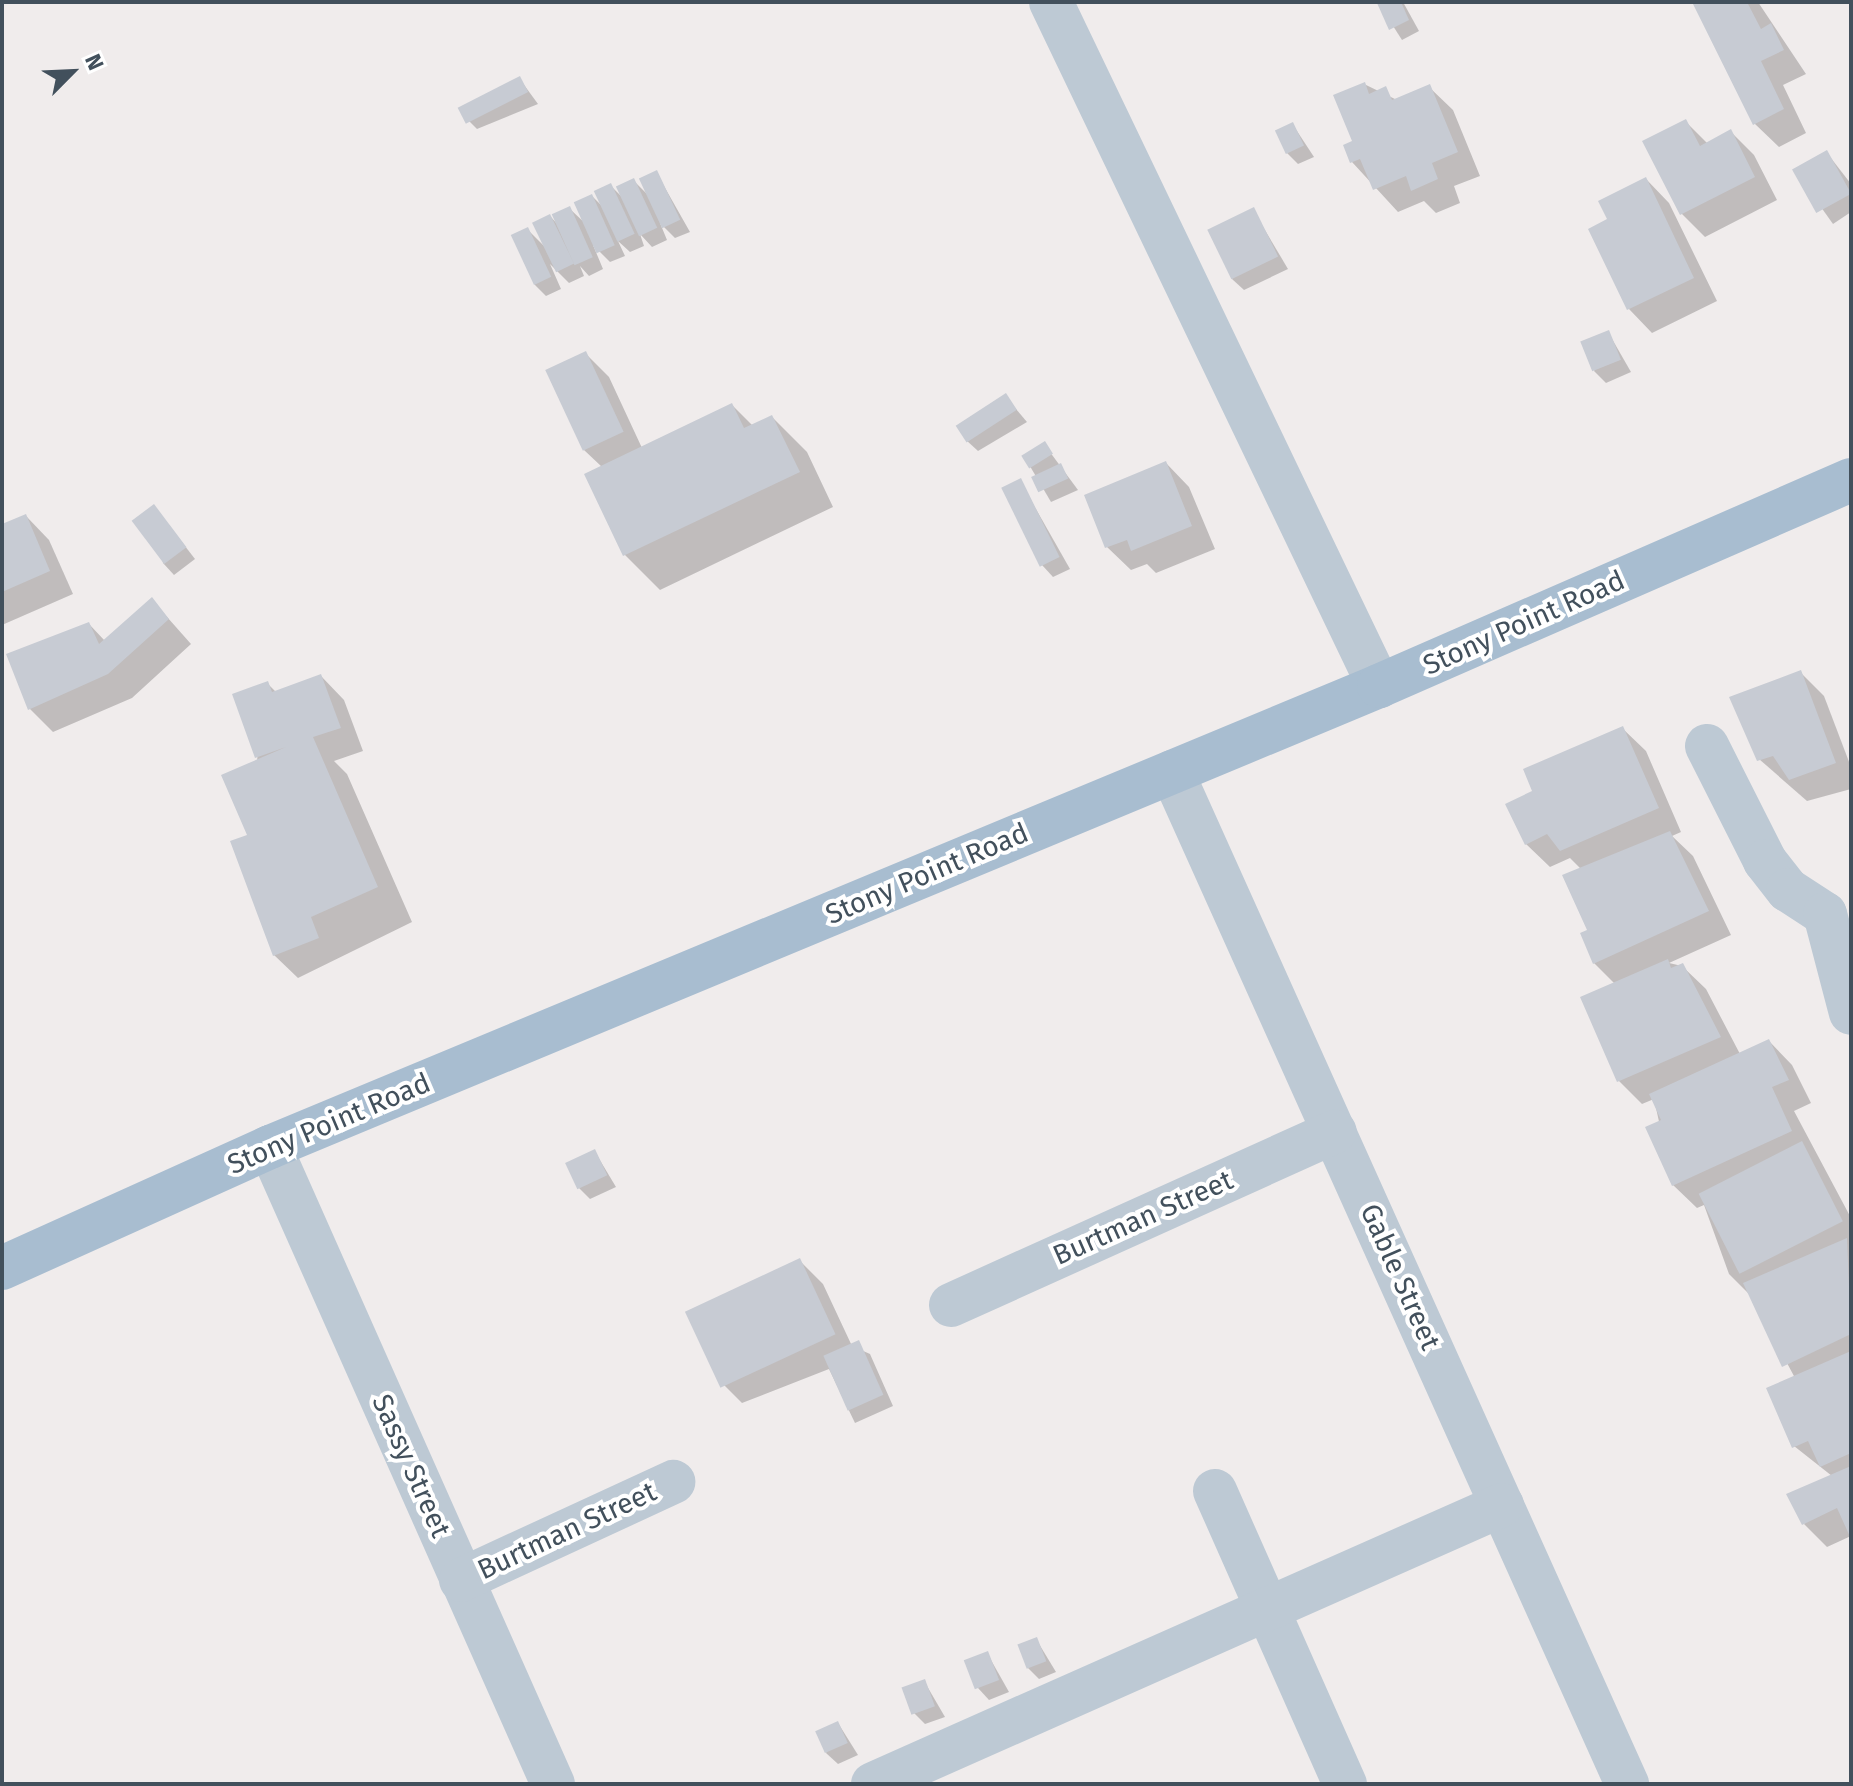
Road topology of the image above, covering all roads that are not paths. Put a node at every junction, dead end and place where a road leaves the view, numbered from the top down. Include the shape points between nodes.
1 (1051, 2) edge
2 (1851, 480) edge
3 (1379, 686) junction
4 (1707, 746) dead end
5 (1172, 772) junction
6 (1838, 908) edge
7 (1851, 1013) edge
8 (1335, 1132) junction
9 (270, 1147) junction
10 (2, 1268) edge
11 (951, 1305) dead end
12 (673, 1482) dead end
13 (1215, 1491) dead end
14 (1502, 1505) junction
15 (461, 1580) junction
16 (1267, 1611) junction
17 (553, 1784) edge
18 (873, 1784) edge
19 (1345, 1784) edge
20 (1627, 1784) edge

1 - 3 street
2 - 3 main road, Stony Point Road
3 - 5 main road, Stony Point Road
4 - 6 street via 1765,861 1788,890
5 - 8 street, Gable Street
5 - 9 main road, Stony Point Road
6 - 7 street
8 - 11 street, Burtman Street
8 - 14 street, Gable Street
9 - 10 main road, Stony Point Road
9 - 15 street, Sassy Street
12 - 15 street, Burtman Street
13 - 16 street
14 - 16 street
14 - 20 street, Gable Street
15 - 17 street, Sassy Street
16 - 18 street
16 - 19 street

